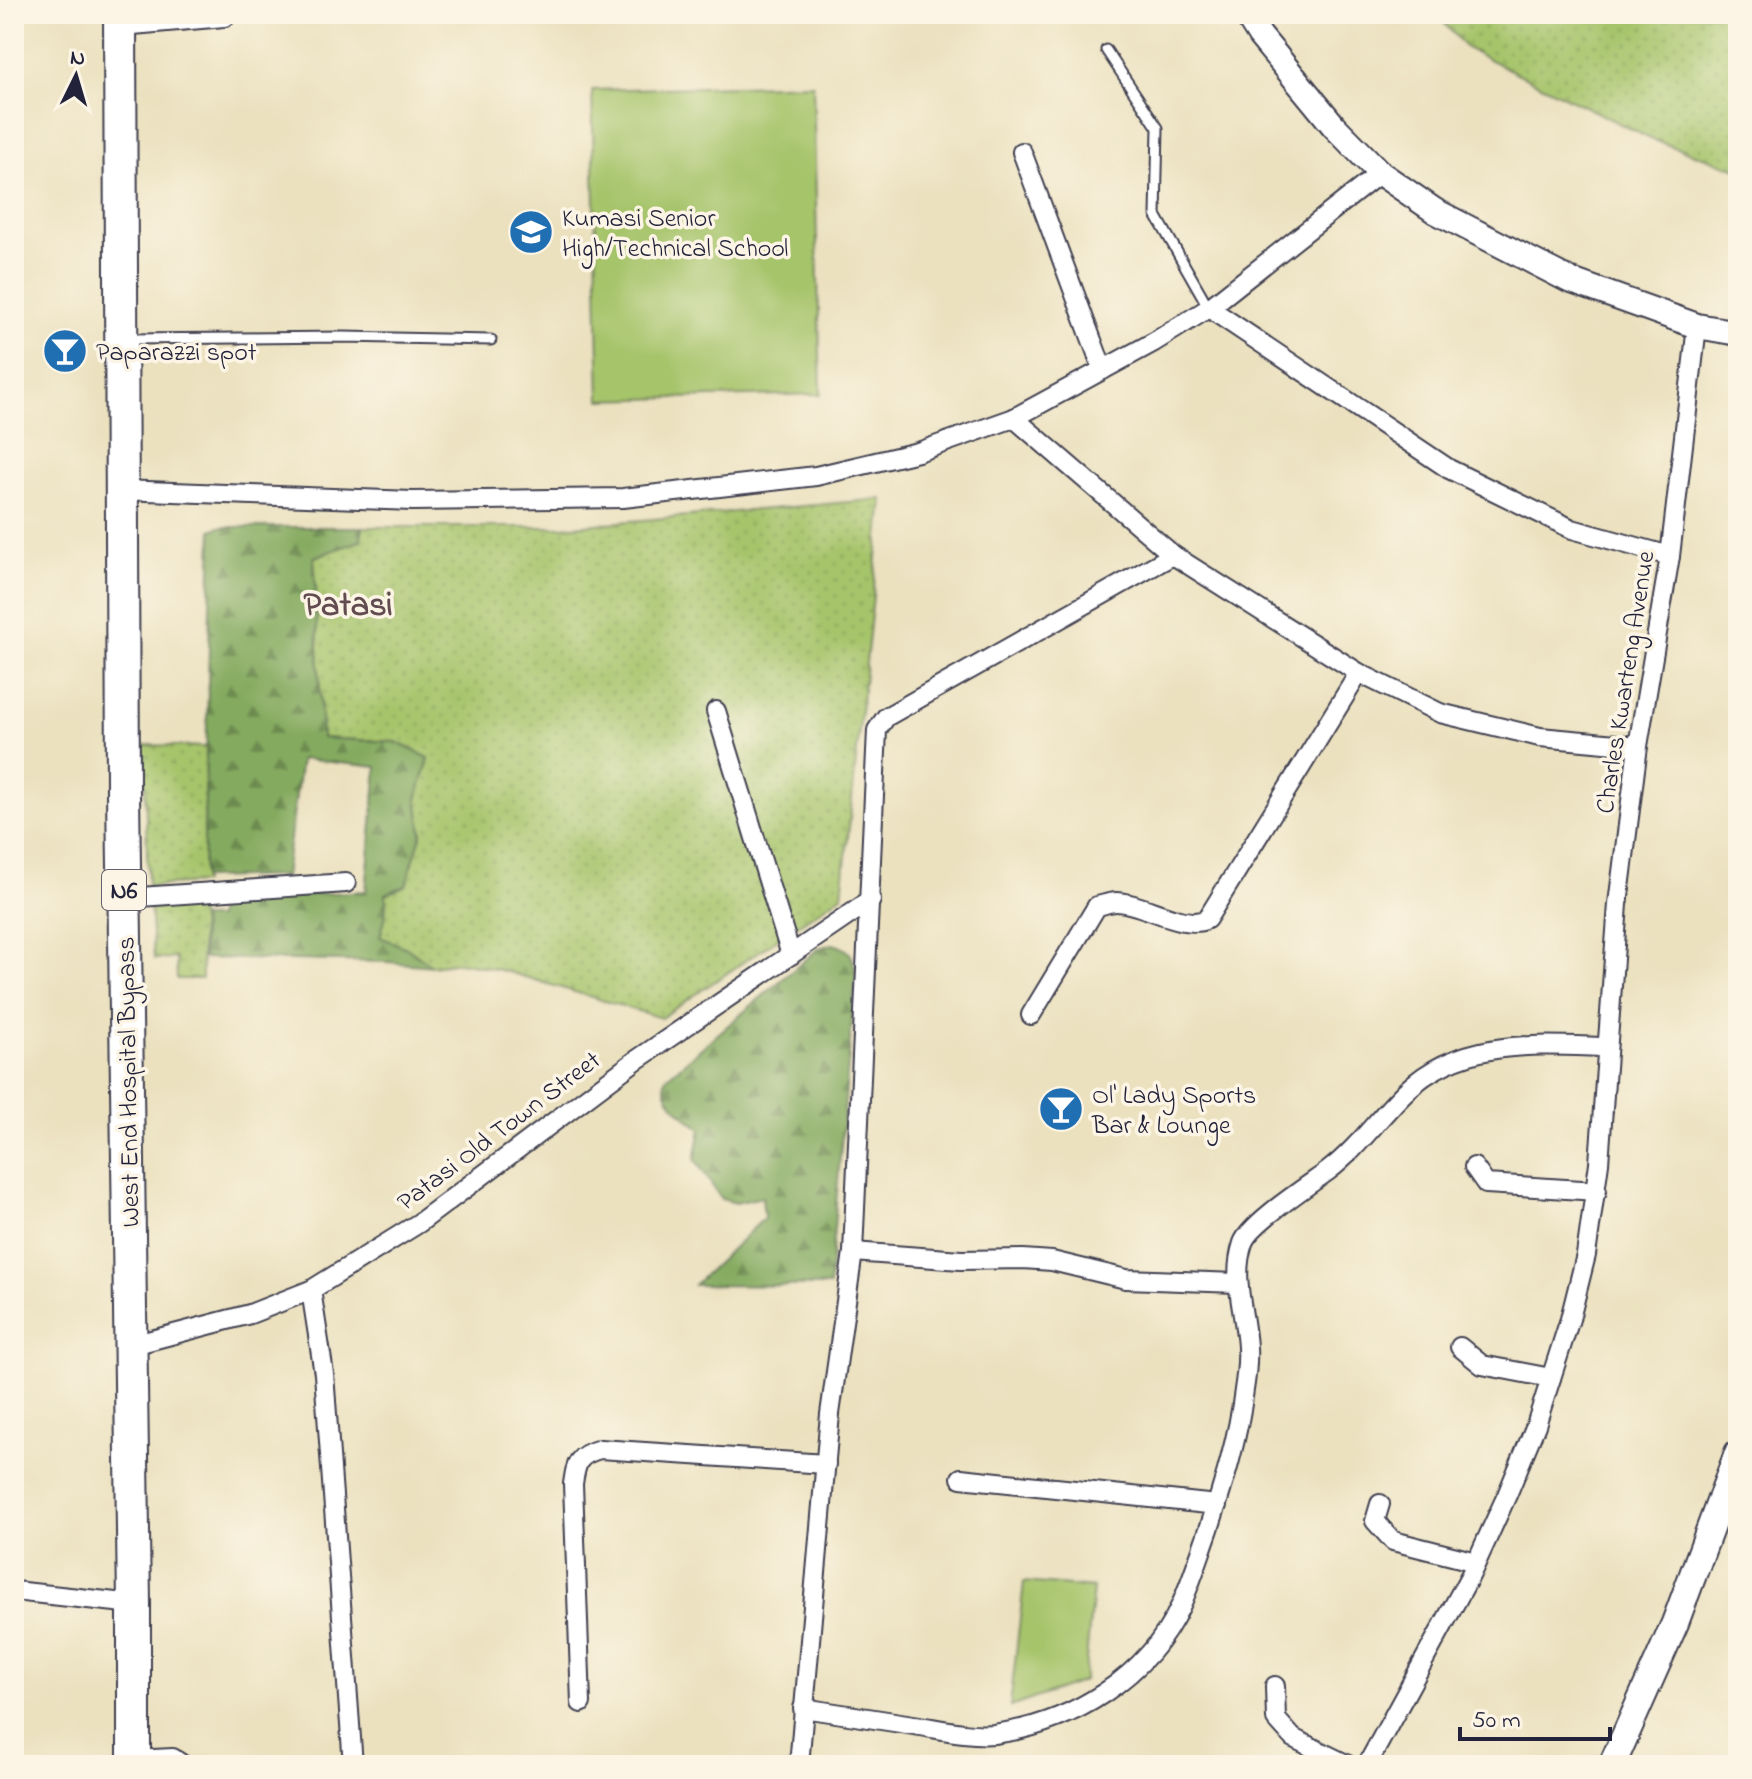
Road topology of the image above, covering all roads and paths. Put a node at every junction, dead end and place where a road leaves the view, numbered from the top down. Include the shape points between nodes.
1 (224, 14) edge
2 (1246, 14) edge
3 (120, 18) edge
4 (1106, 50) dead end
5 (1022, 152) dead end
6 (1380, 173) junction
7 (1209, 308) junction
8 (1697, 326) junction
9 (1738, 333) edge
10 (121, 339) junction
11 (491, 340) dead end
12 (1103, 370) junction
13 (1014, 418) junction
14 (121, 490) junction
15 (1173, 555) junction
16 (1670, 556) junction
17 (1359, 673) junction
18 (716, 711) dead end
19 (1638, 746) junction
20 (346, 883) dead end
21 (125, 898) junction
22 (871, 900) junction
23 (791, 955) junction
24 (1031, 1015) dead end
25 (1606, 1047) junction
26 (1474, 1167) dead end
27 (1597, 1191) junction
28 (853, 1252) junction
29 (1237, 1283) junction
30 (311, 1290) junction
31 (129, 1346) junction
32 (1460, 1347) dead end
33 (1551, 1378) junction
34 (1738, 1453) edge
35 (826, 1464) junction
36 (961, 1478) dead end
37 (1380, 1504) dead end
38 (1217, 1505) junction
39 (1476, 1562) junction
40 (14, 1591) edge
41 (134, 1604) junction
42 (1275, 1686) dead end
43 (581, 1703) dead end
44 (803, 1708) junction
45 (134, 1762) edge
46 (100, 1765) edge
47 (183, 1765) edge
48 (353, 1765) edge
49 (799, 1765) edge
50 (1348, 1765) edge
51 (1367, 1765) edge
52 (1612, 1765) edge

1 - 3 street
2 - 6 street via 1334,126
3 - 10 highway, West End Hospital Bypass / N6
4 - 7 lane via 1158,128 1156,215
5 - 12 street
6 - 7 street
6 - 8 street via 1435,211 1569,280
7 - 12 street
7 - 16 street via 1449,469 1572,529
8 - 9 street
8 - 16 street, Charles Kwarteng Avenue
10 - 11 lane
10 - 14 highway, West End Hospital Bypass / N6
12 - 13 street
13 - 14 street via 918,452 816,476 623,498 413,501
13 - 15 street
14 - 21 highway, West End Hospital Bypass / N6
15 - 17 street
15 - 22 street via 886,717 875,745
16 - 19 street, Charles Kwarteng Avenue
17 - 19 street via 1440,713 1540,737
17 - 24 street via 1207,919 1193,923 1114,902 1097,906
18 - 23 street
19 - 25 street, Charles Kwarteng Avenue
20 - 21 street
21 - 31 highway, West End Hospital Bypass / N6
22 - 23 street, Patasi Old Town Street
22 - 28 street
23 - 30 street, Patasi Old Town Street via 635,1061 419,1223
25 - 27 street, Charles Kwarteng Avenue
25 - 29 street via 1487,1049 1435,1069 1407,1089 1342,1160 1245,1238
26 - 27 street via 1486,1184
27 - 33 street, Charles Kwarteng Avenue via 1586,1255
28 - 29 street via 1052,1261 1126,1279
28 - 35 street
29 - 38 street via 1247,1347 1245,1383 1238,1434
30 - 31 street, Patasi Old Town Street via 250,1314
30 - 48 street via 324,1374
31 - 41 highway, West End Hospital Bypass / N6
32 - 33 street via 1482,1365
33 - 39 street, Charles Kwarteng Avenue
34 - 52 main road via 1675,1623
35 - 43 street via 600,1449 583,1454 573,1484
35 - 44 street
36 - 38 street
37 - 39 street via 1375,1521 1393,1541
38 - 44 street via 1180,1607 1161,1638 1130,1674 1081,1708 993,1734
39 - 51 street, Charles Kwarteng Avenue
40 - 41 street
41 - 45 highway, West End Hospital Bypass / N6
42 - 50 street via 1276,1719 1293,1738
44 - 49 street
45 - 46 lane
45 - 47 street via 173,1758

